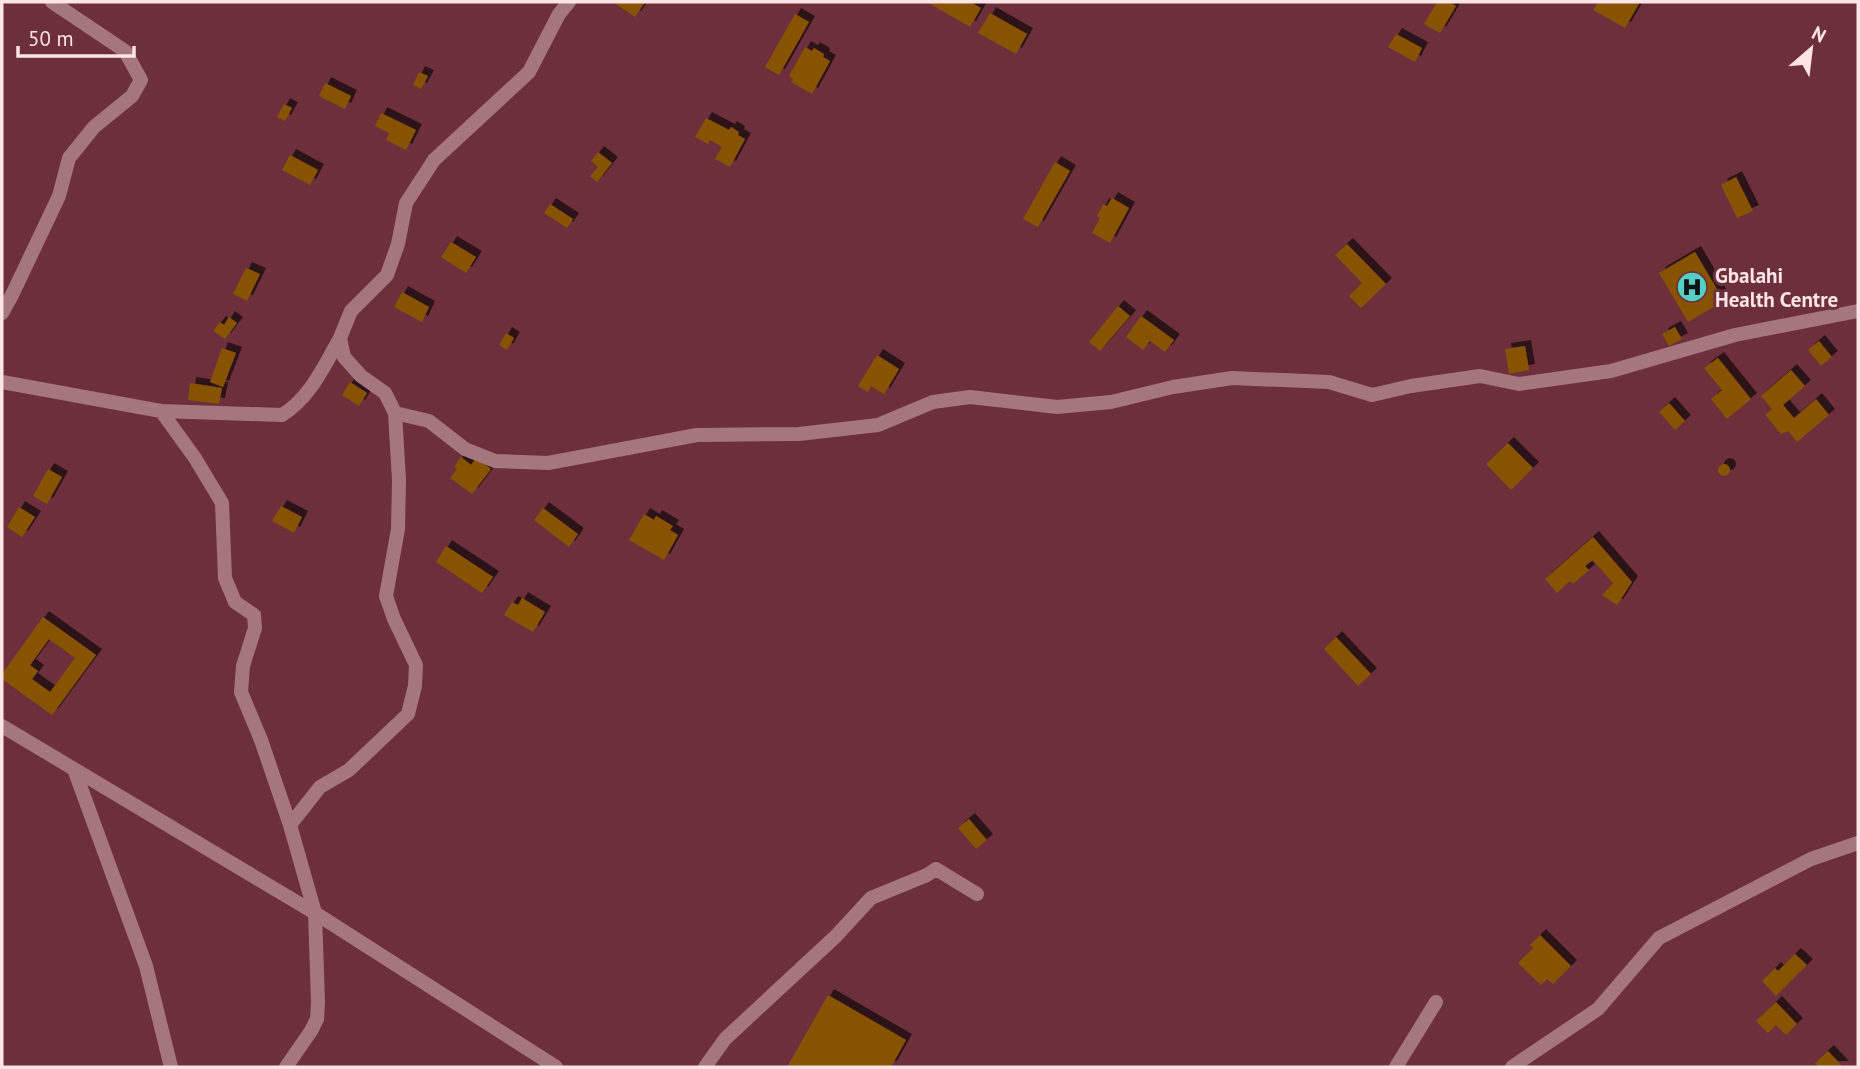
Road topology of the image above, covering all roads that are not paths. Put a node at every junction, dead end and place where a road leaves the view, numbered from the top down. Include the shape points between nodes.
1 (52, 2) edge
2 (569, 2) edge
3 (1858, 312) edge
4 (2, 313) edge
5 (340, 338) junction
6 (2, 382) edge
7 (161, 411) junction
8 (395, 413) junction
9 (2, 726) edge
10 (74, 769) junction
11 (289, 825) junction
12 (1858, 843) edge
13 (976, 894) dead end
14 (316, 913) junction
15 (1436, 1002) dead end
16 (171, 1067) edge
17 (286, 1067) edge
18 (556, 1067) edge
19 (705, 1067) edge
20 (1396, 1067) edge
21 (1512, 1067) edge

1 - 4 street via 125,51 141,80 132,96 94,127 69,158 59,196
2 - 5 street via 529,72 434,160 406,203 387,275 351,311
3 - 8 street via 1735,335 1611,371 1519,384 1480,376 1372,395 1329,383 1232,378 1111,402 1058,407 970,397 933,402 878,425 799,434 697,435 548,463 495,461 465,449 429,421
5 - 7 street via 313,385 282,415
5 - 8 street via 344,357 385,393
6 - 7 street
7 - 11 street via 222,503 225,578 235,602 254,615 256,628 243,666 241,692
8 - 11 street via 398,529 386,596 416,665 408,714 348,770 320,787
9 - 10 street
10 - 14 street
10 - 16 street via 146,966
11 - 14 street
12 - 21 street via 1811,859 1659,938 1598,1009
13 - 19 street via 936,869 872,898 725,1039
14 - 17 street via 317,1018
14 - 18 street
15 - 20 street

